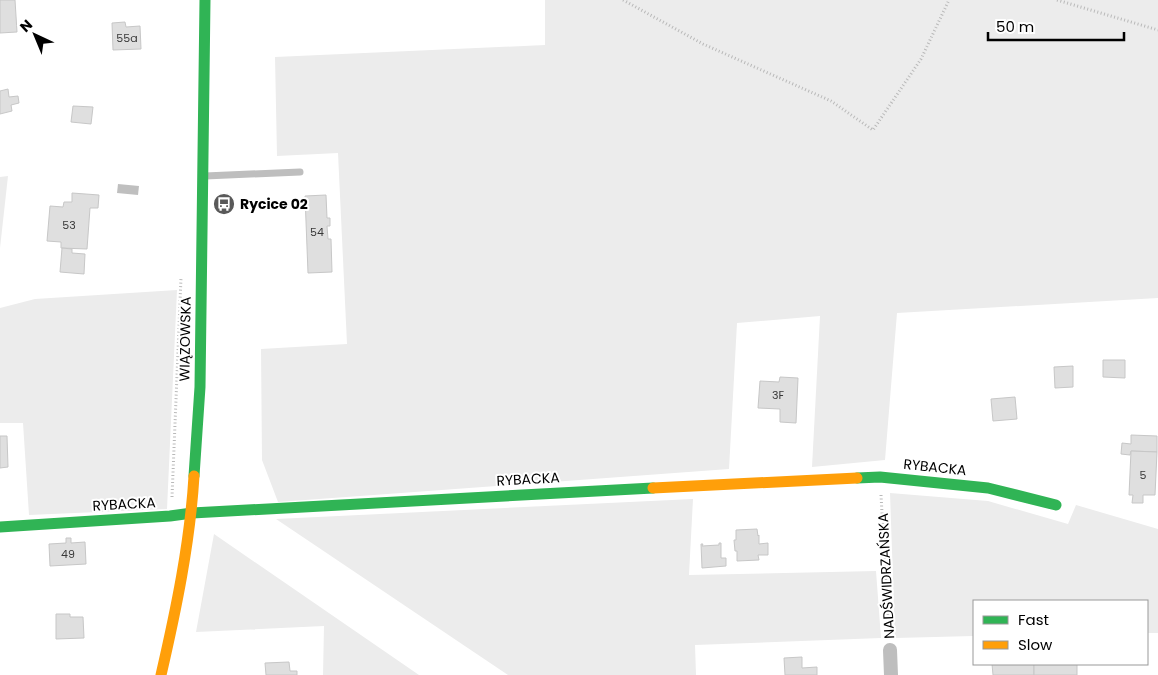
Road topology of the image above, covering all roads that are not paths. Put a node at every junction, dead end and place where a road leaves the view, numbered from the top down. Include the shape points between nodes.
1 (205, 0) edge
2 (300, 172) dead end
3 (203, 176) junction
4 (1056, 505) dead end
5 (192, 513) junction
6 (0, 526) edge
7 (890, 650) road end
8 (161, 675) edge
9 (890, 675) edge

1 - 3 street, WIĄZOWSKA
2 - 3 lane
3 - 5 street, WIĄZOWSKA via 200,387
4 - 5 street, RYBACKA via 988,488 880,477
5 - 6 street, RYBACKA
5 - 8 street, WIĄZOWSKA
7 - 9 street, NADŚWIDRZAŃSKA

